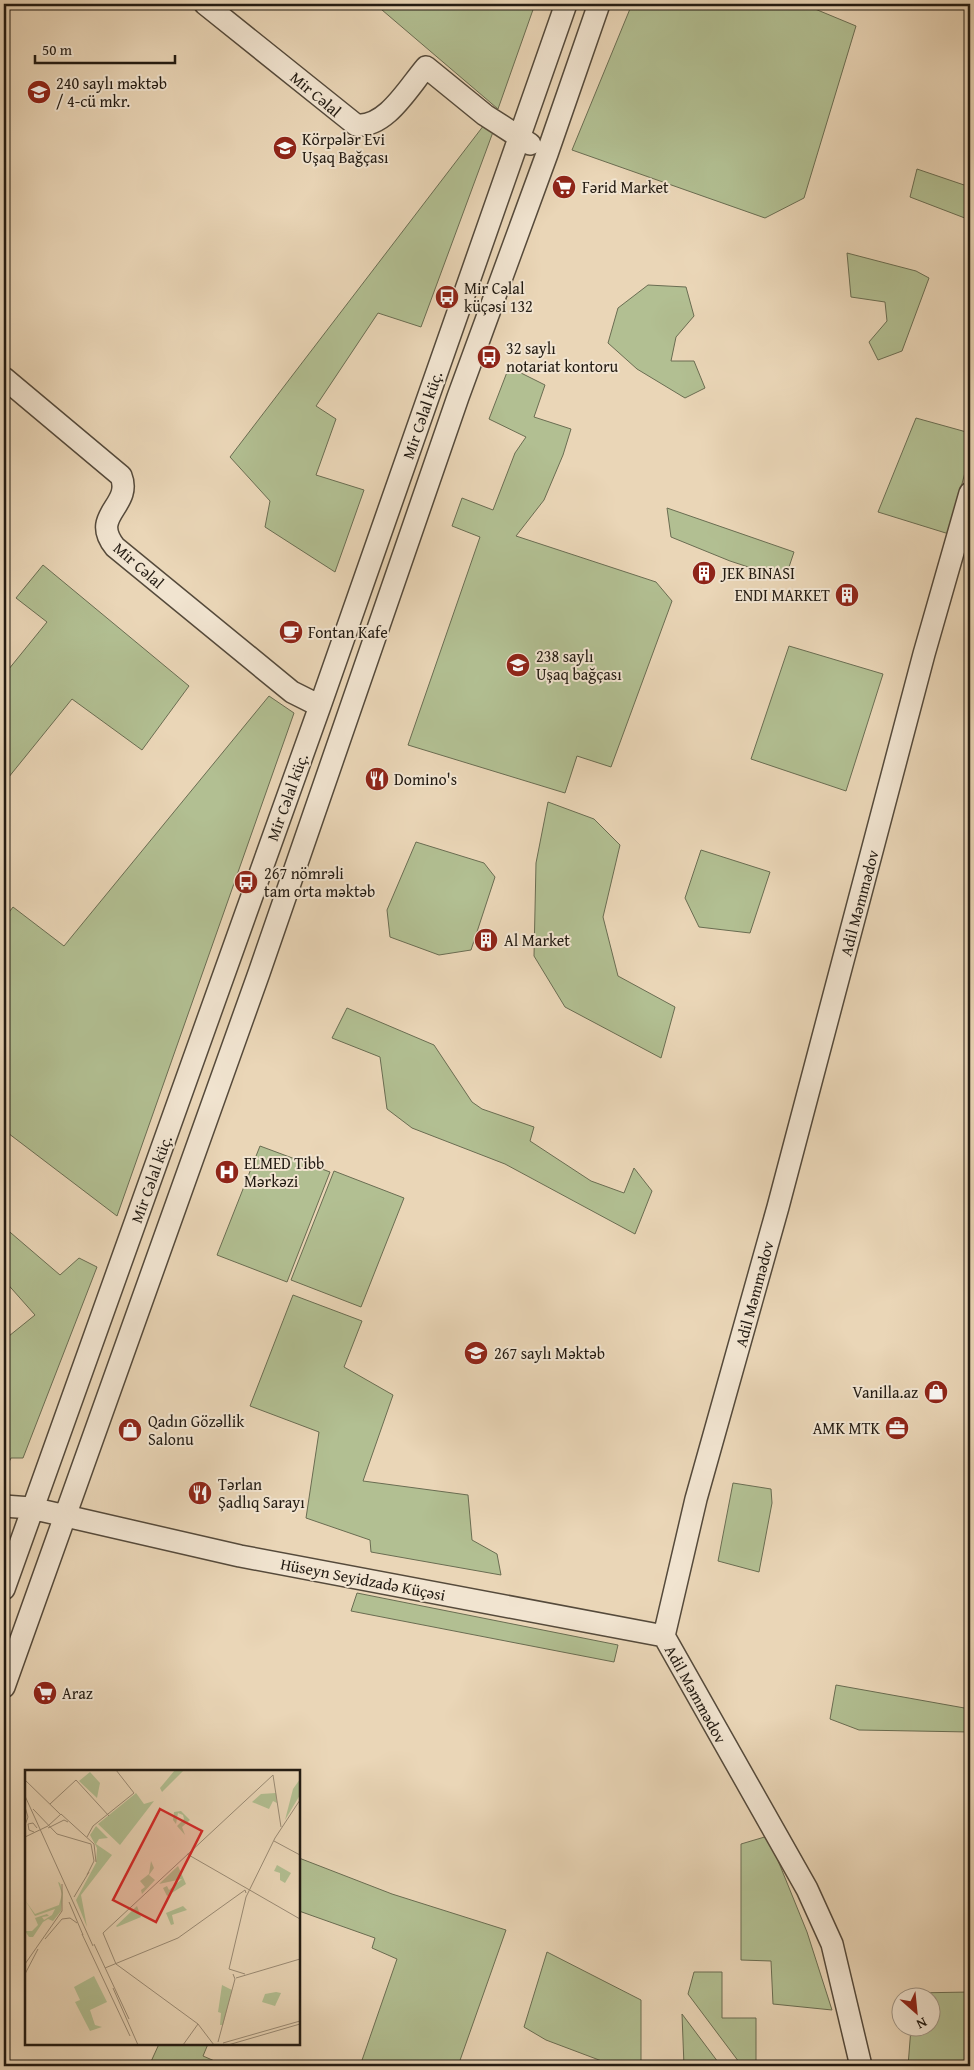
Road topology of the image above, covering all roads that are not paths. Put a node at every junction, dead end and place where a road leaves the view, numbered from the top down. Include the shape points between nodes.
1 (205, 4) edge
2 (566, 4) edge
3 (599, 4) edge
4 (519, 138) junction
5 (547, 154) junction
6 (4, 378) edge
7 (970, 492) edge
8 (320, 706) junction
9 (4, 1506) edge
10 (31, 1508) junction
11 (64, 1515) junction
12 (4, 1589) edge
13 (664, 1636) junction
14 (4, 1687) edge
15 (861, 2066) edge

1 - 4 street, Mir Cəlal via 356,125 366,126 385,115 426,67
2 - 4 street, Mir Cəlal küç.
3 - 5 street, Mir Cəlal küç.
4 - 5 street
4 - 8 street, Mir Cəlal küç.
5 - 11 street, Mir Cəlal küç. via 458,397 256,982
6 - 8 street, Mir Cəlal via 120,476 124,490 107,520 106,532 116,547 292,692
7 - 13 street, Adil Məmmədov via 696,1499
8 - 10 street, Mir Cəlal küç.
9 - 10 street, Hüseyn Seyidzadə Küçəsi
10 - 11 street, Hüseyn Seyidzadə Küçəsi
10 - 12 street, Mir Cəlal küç.
11 - 13 street, Hüseyn Seyidzadə Küçəsi via 240,1556
11 - 14 street, Mir Cəlal küç.
13 - 15 street, Adil Məmmədov via 807,1889 832,1944

